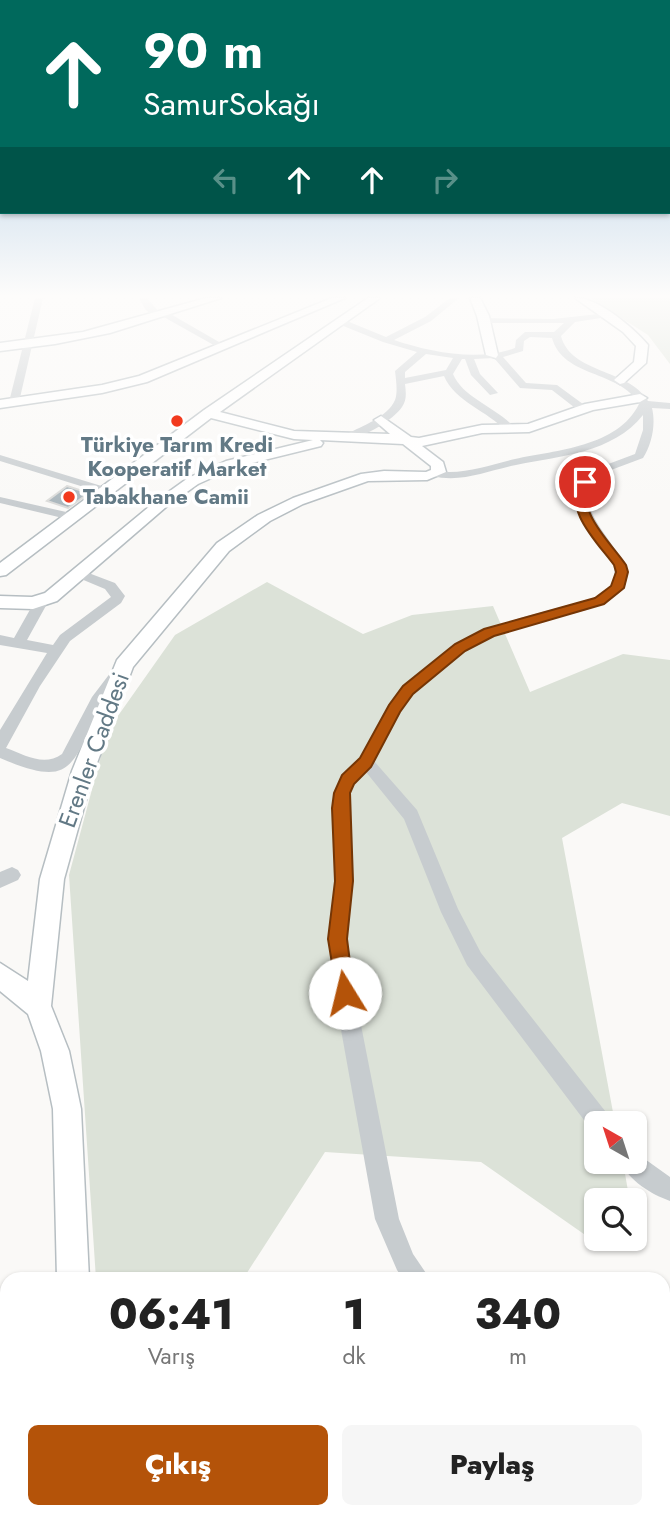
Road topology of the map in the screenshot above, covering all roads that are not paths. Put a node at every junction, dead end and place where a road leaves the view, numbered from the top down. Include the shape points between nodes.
1 (22, 369) edge
2 (165, 369) edge
3 (271, 369) edge
4 (401, 369) edge
5 (451, 369) edge
6 (473, 369) edge
7 (507, 369) edge
8 (593, 369) edge
9 (633, 369) edge
10 (449, 372) junction
11 (517, 380) junction
12 (620, 380) junction
13 (505, 381) dead end
14 (400, 382) junction
15 (494, 388) dead end
16 (642, 401) junction
17 (14, 402) junction
18 (0, 404) edge
19 (670, 406) edge
20 (583, 409) junction
21 (209, 413) junction
22 (381, 419) junction
23 (510, 429) junction
24 (351, 436) junction
25 (408, 441) junction
26 (3, 461) edge
27 (436, 474) junction
28 (104, 490) junction
29 (0, 500) edge
30 (71, 516) junction
31 (0, 571) edge
32 (78, 573) junction
33 (0, 602) edge
34 (41, 602) junction
35 (0, 640) edge
36 (19, 642) junction
37 (55, 650) junction
38 (124, 665) junction
39 (0, 744) edge
40 (0, 752) edge
41 (366, 762) junction
42 (0, 975) edge
43 (38, 1006) junction
44 (591, 1111) edge
45 (644, 1174) edge
46 (670, 1190) edge
47 (73, 1272) edge
48 (413, 1272) edge

1 - 17 street
2 - 17 street via 129,383
3 - 21 street
4 - 14 street
5 - 10 street
6 - 15 street via 483,383
7 - 11 street
8 - 12 street
9 - 12 street
10 - 14 street
10 - 23 street via 455,388
11 - 13 street
11 - 20 street via 526,387 554,387
12 - 16 street
14 - 22 street via 401,401
16 - 19 street
16 - 20 street
16 - 27 street via 636,418 584,449 464,477
16 - 41 street via 650,419 642,452 599,471 580,489 587,520 620,565 617,588 599,601 489,632 460,648 408,690
17 - 18 street
20 - 23 street via 543,425
21 - 24 street via 294,435
21 - 28 street
22 - 24 street
22 - 25 street
23 - 25 street
24 - 25 street
24 - 32 street via 244,460 208,474 180,490
25 - 27 street via 438,465
26 - 28 street
27 - 38 street, Erenler Caddesi via 366,477 264,518 223,547
28 - 30 street
29 - 30 street
30 - 31 street
32 - 34 street
32 - 37 street via 110,586 118,596
33 - 34 street
34 - 36 street
35 - 36 street
36 - 37 street
37 - 39 street
38 - 40 street via 97,701 62,764 45,767
38 - 43 street, Erenler Caddesi via 90,749 54,868
41 - 44 street via 411,815 474,958
41 - 48 street via 348,780 341,801 345,856 338,939 341,974 387,1219
42 - 43 street
43 - 47 street via 55,1051 67,1110
45 - 46 street

